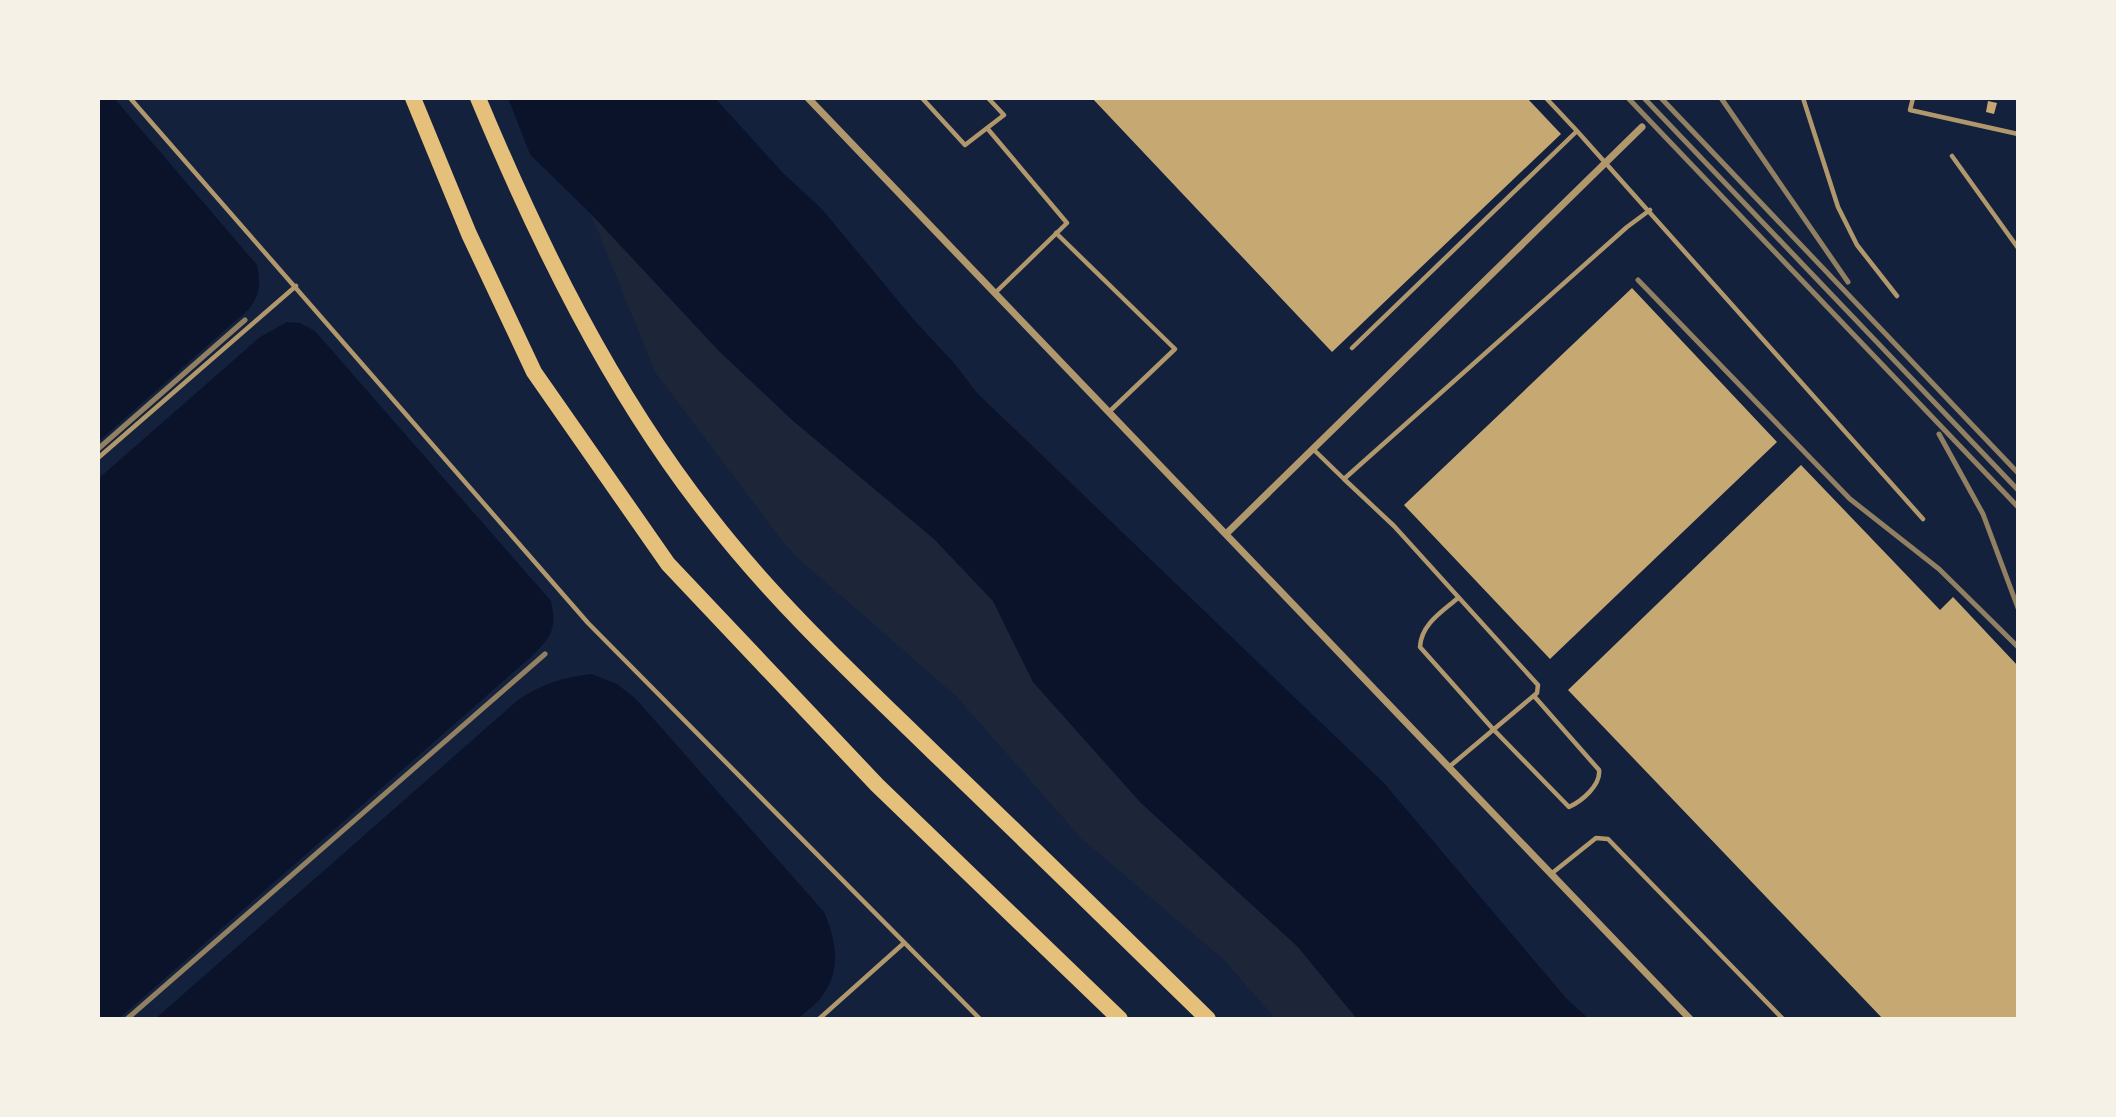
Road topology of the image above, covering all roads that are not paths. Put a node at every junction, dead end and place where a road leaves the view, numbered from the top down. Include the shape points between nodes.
1 (130, 98) edge
2 (413, 98) edge
3 (478, 98) edge
4 (808, 98) edge
5 (922, 98) edge
6 (988, 98) edge
7 (1546, 98) edge
8 (1803, 98) edge
9 (1913, 98) edge
10 (1642, 127) dead end
11 (987, 128) junction
12 (1577, 131) junction
13 (2018, 134) edge
14 (1952, 156) dead end
15 (1607, 162) junction
16 (1650, 210) junction
17 (1056, 233) junction
18 (2018, 248) edge
19 (296, 286) junction
20 (995, 293) junction
21 (1897, 296) dead end
22 (1352, 348) dead end
23 (1109, 412) junction
24 (1313, 449) junction
25 (98, 458) edge
26 (1343, 479) junction
27 (1923, 519) dead end
28 (1226, 534) junction
29 (1458, 598) junction
30 (1534, 696) junction
31 (1493, 729) junction
32 (1449, 768) junction
33 (1550, 875) junction
34 (904, 943) junction
35 (819, 1019) edge
36 (980, 1019) edge
37 (1120, 1019) edge
38 (1208, 1019) edge
39 (1690, 1019) edge
40 (1783, 1019) edge

1 - 19 lane
2 - 37 highway via 469,234 534,372 668,564 877,785
3 - 38 highway via 514,183 596,346 708,516 809,632
4 - 20 street
5 - 11 lane via 965,145
6 - 11 lane via 1004,115
7 - 12 lane
8 - 21 lane via 1838,207 1857,245
9 - 13 lane via 1910,110
10 - 15 street
11 - 17 lane via 1067,223
12 - 15 lane
12 - 22 lane
14 - 18 lane
15 - 16 lane
15 - 24 street
16 - 26 lane
16 - 27 lane
17 - 20 lane
17 - 23 lane via 1175,349
19 - 25 lane
19 - 34 lane via 588,623
20 - 23 street
23 - 28 street
24 - 26 lane
24 - 28 street
26 - 29 lane via 1394,526
28 - 32 street
29 - 30 lane via 1538,685
29 - 31 lane via 1424,629 1420,646
30 - 31 lane
30 - 31 lane via 1599,769 1597,782 1577,803 1569,807 1564,803
31 - 32 lane
32 - 33 street
33 - 39 street
33 - 40 lane via 1596,838 1608,839
34 - 35 lane
34 - 36 lane

